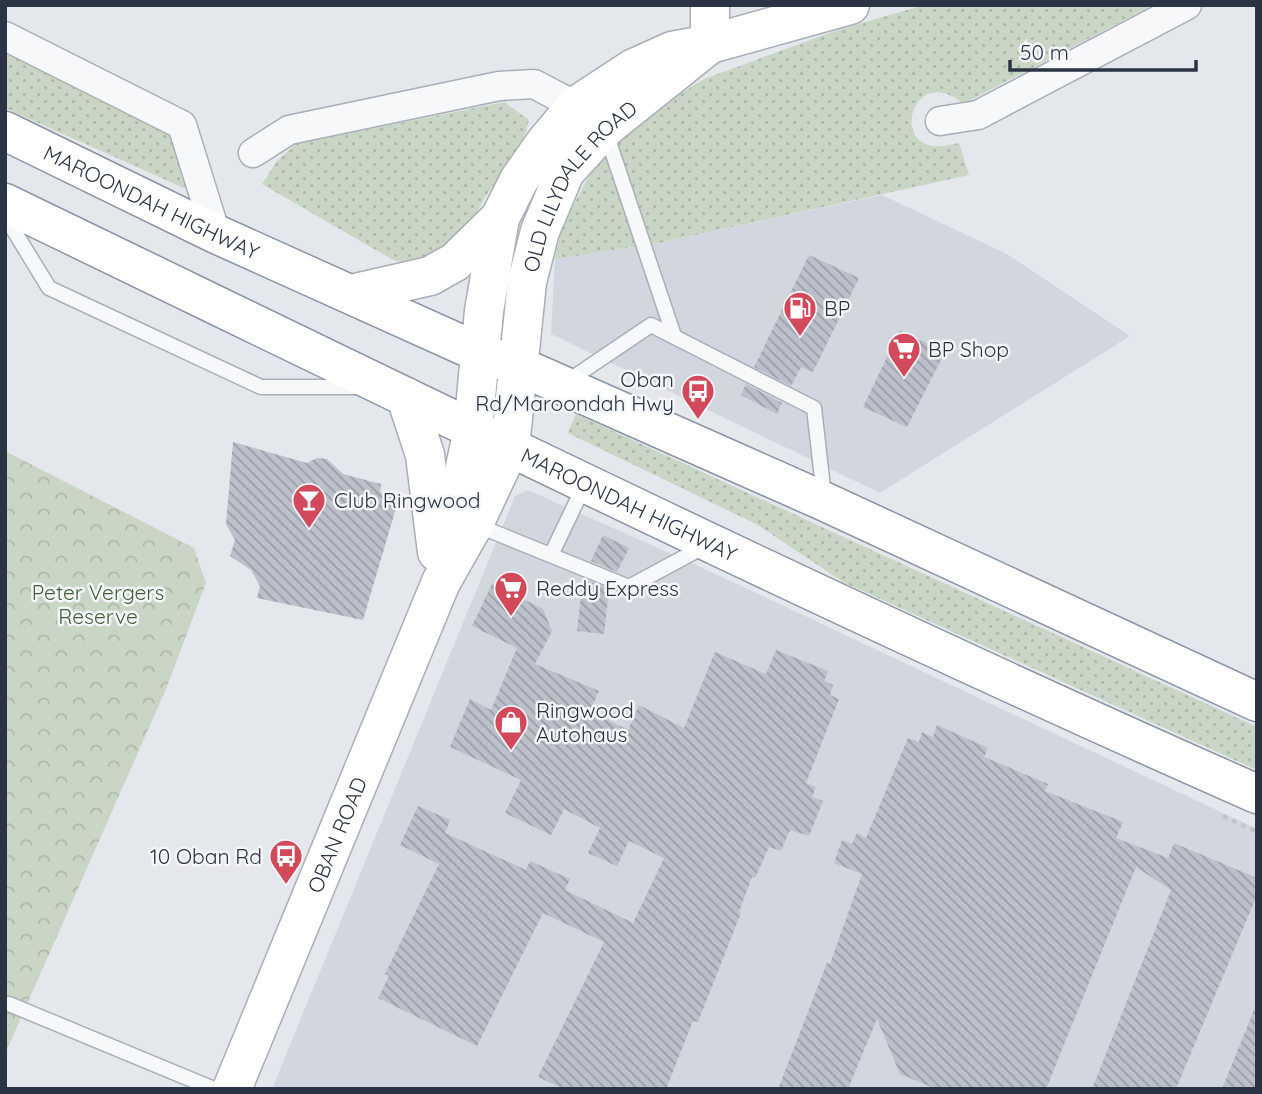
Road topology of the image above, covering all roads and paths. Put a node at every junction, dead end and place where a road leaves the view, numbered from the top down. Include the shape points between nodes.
1 (710, 5) edge
2 (850, 5) edge
3 (1187, 5) edge
4 (5, 36) edge
5 (710, 44) junction
6 (590, 117) junction
7 (940, 121) dead end
8 (5, 131) edge
9 (253, 153) dead end
10 (5, 203) edge
11 (5, 216) edge
12 (500, 218) junction
13 (216, 234) junction
14 (351, 294) junction
15 (674, 336) junction
16 (480, 353) junction
17 (519, 366) junction
18 (561, 386) junction
19 (396, 392) junction
20 (473, 430) junction
21 (510, 447) junction
22 (586, 483) junction
23 (824, 502) junction
24 (474, 524) junction
25 (712, 543) junction
26 (551, 555) junction
27 (441, 582) junction
28 (1257, 702) edge
29 (1257, 794) edge
30 (9, 1004) dead end
31 (214, 1089) edge
32 (232, 1089) edge

1 - 5 main road
2 - 5 main road, OLD LILYDALE ROAD
3 - 7 street via 978,115
4 - 13 street via 182,125
5 - 6 main road, OLD LILYDALE ROAD
6 - 9 street via 534,84 499,86 289,130
6 - 12 main road, OLD LILYDALE ROAD via 519,180
6 - 15 lane
6 - 17 main road, OLD LILYDALE ROAD via 540,231 527,282
8 - 13 main road, MAROONDAH HIGHWAY
10 - 19 main road, MAROONDAH HIGHWAY
11 - 19 lane via 49,288 261,387
12 - 14 main road via 455,262 430,276
12 - 16 main road, OLD LILYDALE ROAD
13 - 14 main road, MAROONDAH HIGHWAY
14 - 16 main road, MAROONDAH HIGHWAY
15 - 18 lane via 651,325
15 - 23 lane via 814,408
16 - 17 main road, MAROONDAH HIGHWAY
16 - 20 main road, OBAN ROAD
17 - 18 main road, MAROONDAH HIGHWAY
17 - 21 main road, OBAN ROAD
18 - 23 main road, MAROONDAH HIGHWAY
19 - 20 main road, MAROONDAH HIGHWAY
19 - 27 main road via 425,455
20 - 21 main road, MAROONDAH HIGHWAY
20 - 27 main road, OBAN ROAD
21 - 22 main road, MAROONDAH HIGHWAY
21 - 24 main road, OBAN ROAD
22 - 25 main road, MAROONDAH HIGHWAY
22 - 26 lane
23 - 28 main road, MAROONDAH HIGHWAY
24 - 26 lane
24 - 27 main road, OBAN ROAD
25 - 26 lane via 629,587
25 - 29 main road, MAROONDAH HIGHWAY
27 - 32 main road, OBAN ROAD
30 - 31 lane

